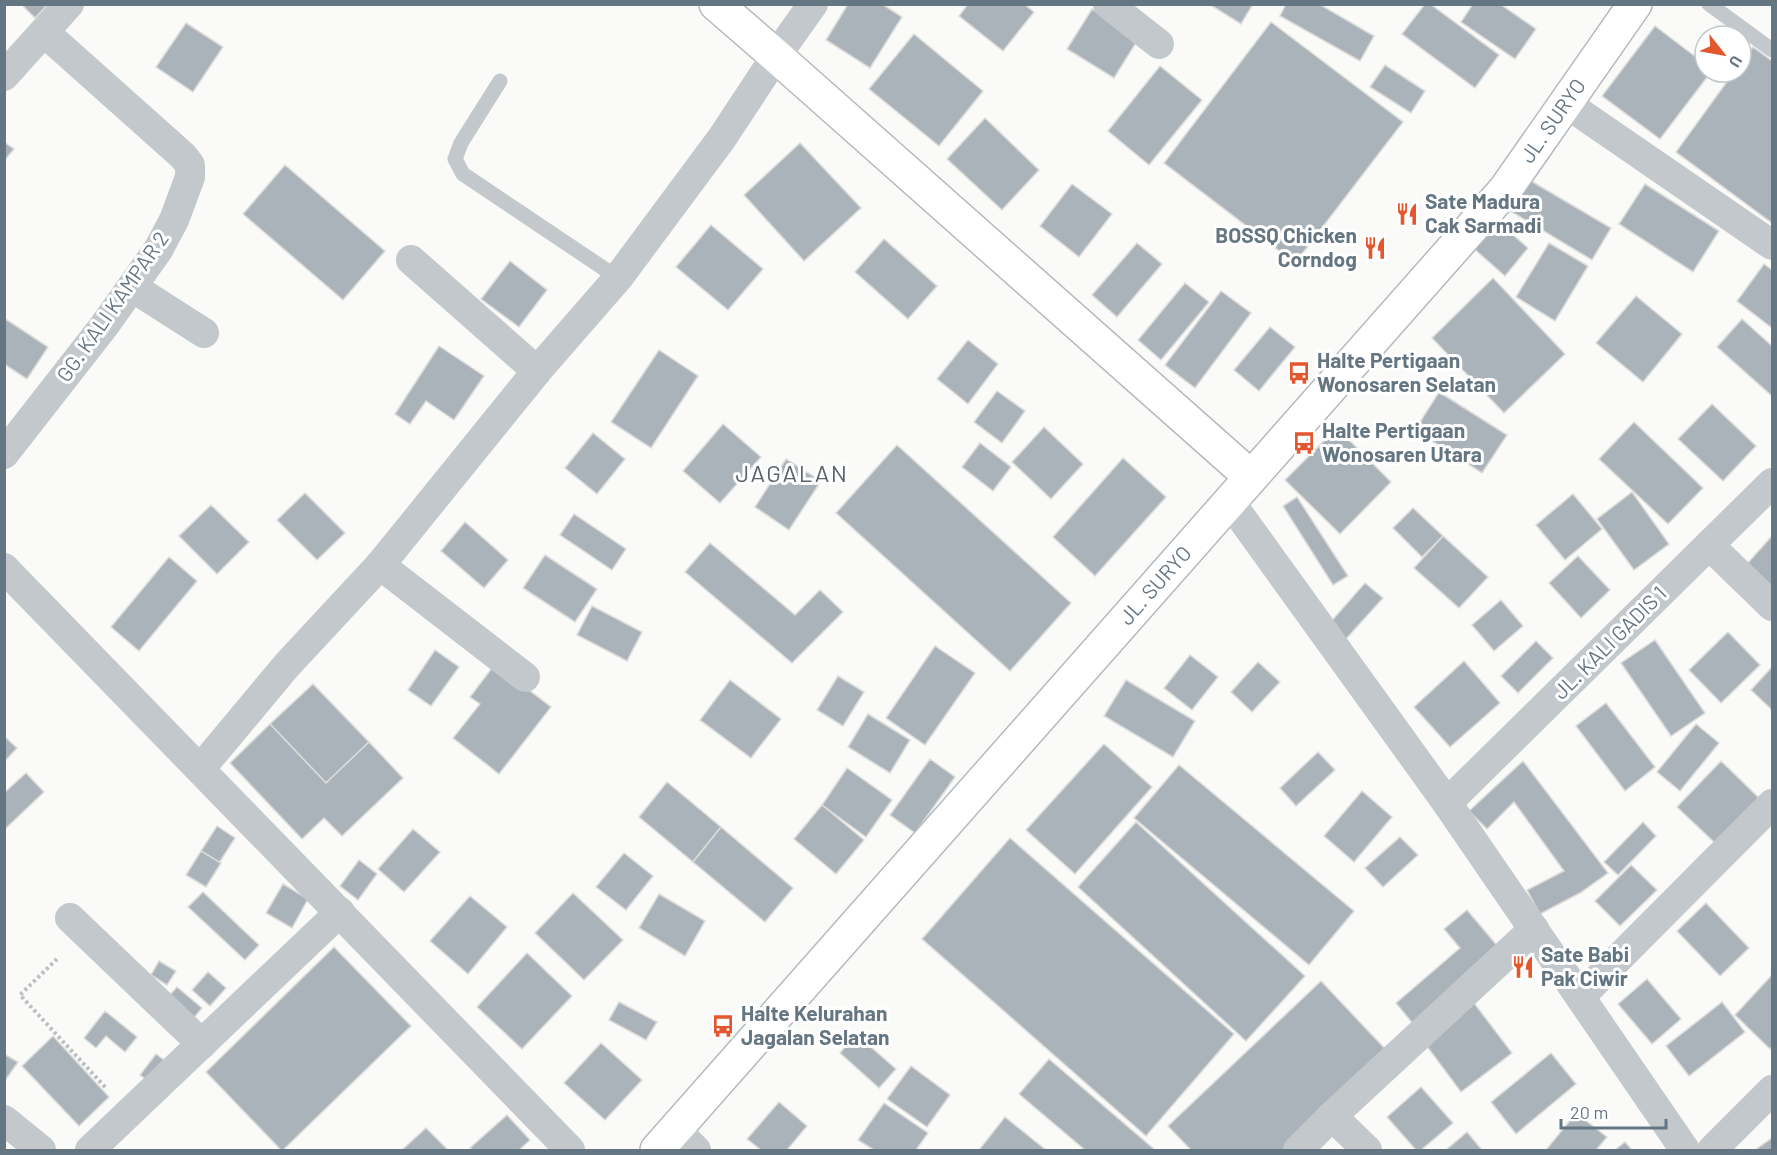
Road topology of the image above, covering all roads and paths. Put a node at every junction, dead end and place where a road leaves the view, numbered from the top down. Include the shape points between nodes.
1 (69, 4) edge
2 (716, 4) edge
3 (813, 4) edge
4 (1108, 4) edge
5 (1709, 4) edge
6 (1623, 10) edge
7 (44, 32) junction
8 (1159, 44) dead end
9 (1773, 50) edge
10 (776, 56) junction
11 (4, 76) edge
12 (500, 81) dead end
13 (1567, 104) junction
14 (1773, 245) edge
15 (411, 260) dead end
16 (618, 278) junction
17 (132, 288) junction
18 (204, 333) dead end
19 (537, 371) junction
20 (4, 454) edge
21 (1251, 477) junction
22 (1773, 483) edge
23 (1230, 502) junction
24 (1709, 545) junction
25 (380, 565) junction
26 (10, 585) edge
27 (1773, 606) edge
28 (525, 677) dead end
29 (201, 768) junction
30 (1447, 803) junction
31 (1773, 804) edge
32 (340, 912) junction
33 (70, 918) dead end
34 (1534, 929) junction
35 (57, 959) dead end
36 (1580, 997) junction
37 (202, 1044) junction
38 (1773, 1090) edge
39 (129, 1113) junction
40 (1332, 1116) junction
41 (4, 1120) edge
42 (676, 1143) edge
43 (41, 1150) edge
44 (90, 1150) edge
45 (570, 1150) edge
46 (1298, 1150) edge
47 (1367, 1150) edge
48 (1685, 1150) edge
49 (1712, 1150) edge

1 - 7 street
2 - 10 main road
3 - 10 street
4 - 8 street
5 - 9 lane
6 - 13 main road, JL. SURYO
7 - 11 street
7 - 17 street, GG. KALI KAMPAR 2 via 190,165 190,177 174,220
10 - 16 street via 723,138
10 - 21 main road
12 - 16 lane via 461,142 455,159 459,166 464,174
13 - 14 street
13 - 21 main road, JL. SURYO via 1505,190
15 - 19 street
16 - 19 street
17 - 18 street
17 - 20 street, GG. KALI KAMPAR 2
19 - 25 street
21 - 23 main road, JL. SURYO
22 - 24 street, JL. KALI GADIS 1
23 - 30 street
23 - 42 main road, JL. SURYO
24 - 27 street
24 - 30 street, JL. KALI GADIS 1
25 - 28 street
25 - 29 street via 287,665
26 - 29 street
29 - 32 street
30 - 34 street
31 - 36 street
32 - 37 street
32 - 45 street
33 - 37 street
34 - 36 street
34 - 40 street
35 - 39 path via 20,996
36 - 48 street
37 - 39 street
38 - 49 street
39 - 44 street
40 - 46 street
40 - 47 street
41 - 43 street

